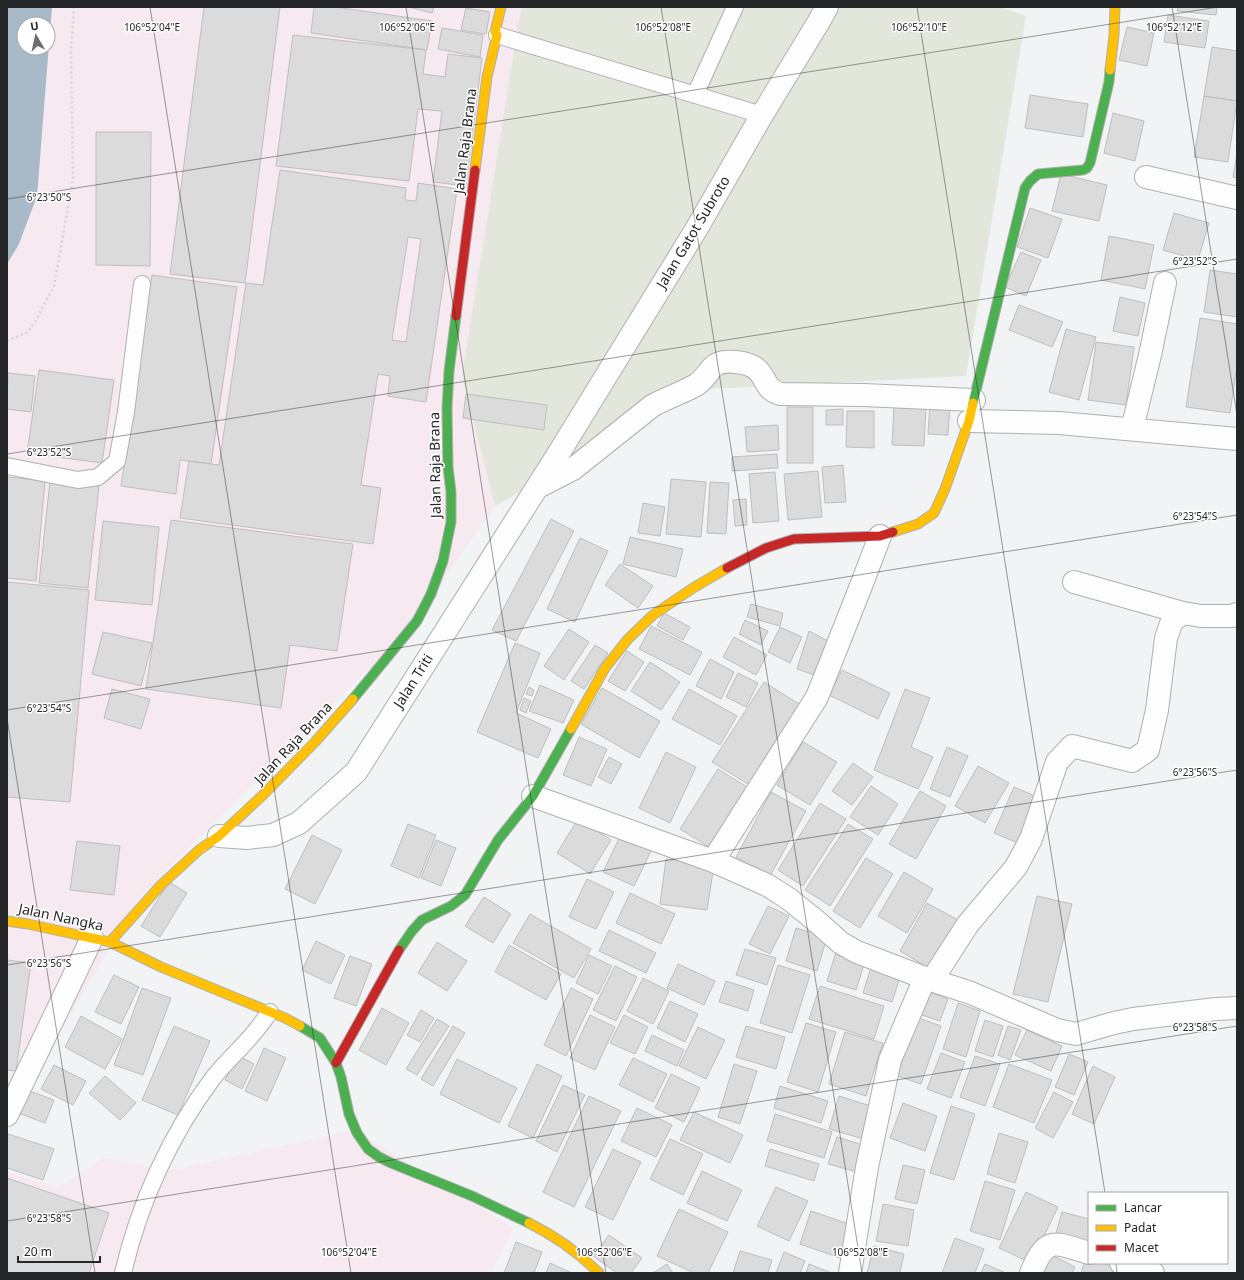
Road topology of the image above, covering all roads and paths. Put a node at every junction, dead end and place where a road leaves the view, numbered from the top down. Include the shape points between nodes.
1 (74, 7) edge
2 (501, 7) edge
3 (735, 7) edge
4 (827, 7) edge
5 (1115, 7) edge
6 (497, 35) junction
7 (695, 95) junction
8 (762, 115) junction
9 (1146, 177) dead end
10 (1237, 198) edge
11 (1165, 283) dead end
12 (142, 284) dead end
13 (7, 341) edge
14 (972, 410) junction
15 (1132, 429) junction
16 (1237, 439) edge
17 (557, 456) joint
18 (7, 466) edge
19 (537, 488) junction
20 (880, 536) junction
21 (1074, 582) dead end
22 (1183, 613) junction
23 (1237, 614) edge
24 (533, 796) junction
25 (219, 836) junction
26 (713, 861) junction
27 (7, 921) edge
28 (101, 940) junction
29 (928, 979) junction
30 (1237, 1008) edge
31 (270, 1012) junction
32 (336, 1063) junction
33 (7, 1115) edge
34 (1088, 1253) edge
35 (1123, 1264) edge
36 (123, 1273) edge
37 (599, 1273) edge
38 (850, 1273) edge
39 (1032, 1273) edge
40 (1153, 1273) edge

1 - 13 path via 71,52 73,179 54,286 28,332
2 - 6 street, Jalan Raja Brana via 495,32
3 - 7 lane
4 - 8 street, Jalan Gatot Subroto
5 - 14 street via 1109,82 1090,163 1083,170 1038,174 1027,183
6 - 7 lane
6 - 25 street, Jalan Raja Brana via 487,77 449,371 447,408 451,522 436,581 417,621 364,686 310,747
7 - 8 lane
8 - 17 street, Jalan Gatot Subroto via 697,228
9 - 10 street
11 - 15 street
12 - 18 lane via 126,412 117,461 98,477 78,480
14 - 15 street via 1059,423
14 - 19 street via 864,395 774,393 755,368 745,363 728,361 714,365 697,385 664,398 573,469
14 - 20 street via 945,489 934,513 918,524
15 - 16 street
17 - 19 street, Jalan Triti
19 - 25 street, Jalan Triti via 356,772 299,823 274,835 247,838
20 - 24 street via 794,539 766,548 693,588 653,615 628,639 605,668
20 - 26 street via 817,697
21 - 22 street
22 - 23 street via 1201,616
22 - 29 street via 1172,621 1166,638 1157,710 1148,750 1132,761 1072,746 1057,762 1031,838 1016,867 968,924
24 - 26 street
24 - 32 street via 498,840 465,895 451,906 422,920 402,944
25 - 28 street, Jalan Raja Brana via 199,850
26 - 29 street via 767,885 789,899 841,943
27 - 28 street, Jalan Nangka
28 - 31 street, Jalan Nangka
28 - 33 street
29 - 30 street via 971,993 1058,1030 1076,1034 1134,1019
29 - 38 street via 890,1060 866,1167
31 - 32 street, Jalan Nangka via 320,1038
31 - 36 lane via 213,1078 177,1131 154,1180 129,1248
32 - 37 street, Jalan Nangka via 349,1114 357,1133 368,1149 391,1163 468,1194 546,1231 568,1245
34 - 39 street via 1052,1244 1043,1249
35 - 40 street

